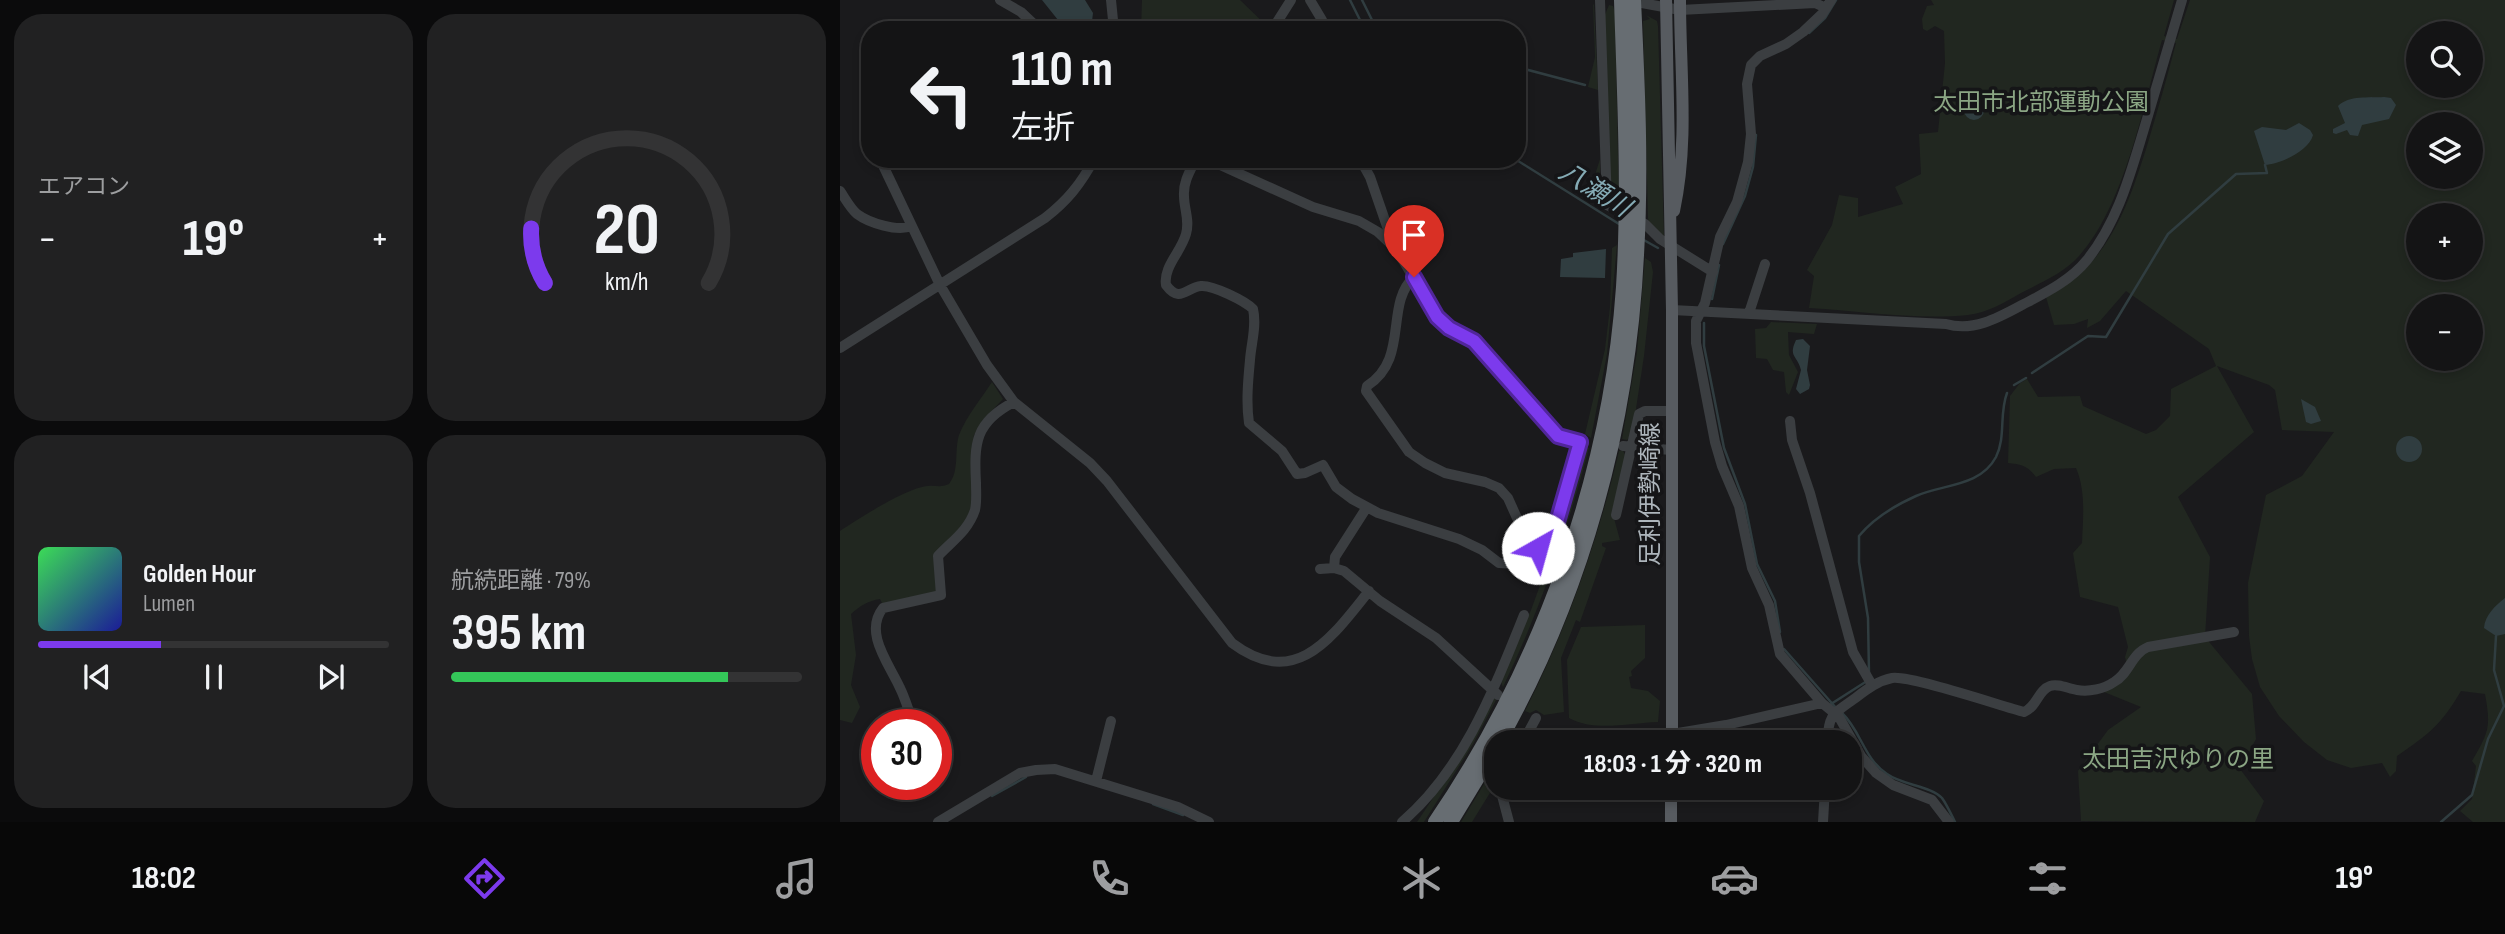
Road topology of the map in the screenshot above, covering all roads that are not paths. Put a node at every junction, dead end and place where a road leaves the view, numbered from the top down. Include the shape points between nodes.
1 (1000, 0) edge
2 (1111, 0) edge
3 (1291, 0) edge
4 (1310, 0) edge
5 (1600, 0) edge
6 (1624, 0) edge
7 (1634, 0) edge
8 (2182, 0) edge
9 (1828, 4) edge
10 (1673, 5) edge
11 (1628, 20) junction
12 (1030, 21) edge
13 (1113, 21) edge
14 (1278, 21) edge
15 (1322, 21) edge
16 (884, 168) edge
17 (1089, 168) edge
18 (1192, 168) edge
19 (1227, 168) edge
20 (1365, 168) edge
21 (840, 191) edge
22 (911, 226) junction
23 (1386, 239) junction
24 (1669, 246) junction
25 (1631, 254) junction
26 (1765, 264) dead end
27 (1713, 272) junction
28 (1414, 277) junction
29 (940, 285) junction
30 (1671, 310) junction
31 (1699, 311) junction
32 (1749, 313) junction
33 (840, 348) edge
34 (1014, 402) junction
35 (1671, 411) junction
36 (1790, 421) dead end
37 (1628, 446) junction
38 (1671, 450) junction
39 (1367, 507) junction
40 (1616, 515) dead end
41 (1538, 548) junction
42 (1334, 568) junction
43 (1321, 569) dead end
44 (1369, 591) junction
45 (1524, 615) dead end
46 (2234, 632) dead end
47 (1871, 685) junction
48 (1495, 692) junction
49 (1822, 703) junction
50 (908, 709) edge
51 (1839, 710) junction
52 (1111, 721) dead end
53 (1531, 721) dead end
54 (1505, 730) edge
55 (1528, 730) edge
56 (1672, 730) edge
57 (1705, 730) edge
58 (1828, 730) edge
59 (1484, 768) edge
60 (1096, 780) junction
61 (1503, 800) edge
62 (1671, 800) edge
63 (1824, 800) edge
64 (939, 822) edge
65 (1209, 822) edge
66 (1402, 822) edge
67 (1435, 822) edge
68 (1451, 822) edge
69 (1509, 822) edge
70 (1671, 822) edge
71 (1823, 822) edge
72 (1949, 822) edge

1 - 12 street
2 - 13 street
3 - 14 street
4 - 15 street
5 - 24 street via 1607,205 1645,224
6 - 10 street
6 - 11 highway
7 - 11 highway
8 - 32 street via 2122,202 2088,259 2066,280 2004,315 1959,328
9 - 10 street
9 - 27 street via 1803,32 1751,65 1747,84 1750,153 1740,193 1720,237
10 - 24 main road, 足利伊勢崎線
11 - 25 highway
16 - 22 street
17 - 29 street via 1066,202
18 - 39 street via 1184,189 1187,231 1165,274 1166,285 1179,294 1204,286 1251,306 1255,318 1247,411 1250,426 1282,451 1297,474 1323,465 1336,487
19 - 23 street via 1312,207 1359,221
20 - 23 street via 1389,232
21 - 22 street via 865,219 902,230
22 - 29 street
23 - 28 street
24 - 27 street
24 - 30 main road, 足利伊勢崎線
25 - 54 highway via 1631,329 1595,512 1555,626
25 - 67 highway via 1607,402 1569,553 1508,698
26 - 32 street
27 - 31 street
28 - 41 street via 1437,317 1474,341 1558,436 1582,443 1551,543
28 - 41 street via 1399,304 1395,339 1384,370 1366,391 1409,452 1445,473 1485,482 1504,492 1521,527
29 - 33 street
29 - 34 street
30 - 31 street
30 - 35 main road, 足利伊勢崎線
31 - 32 street
31 - 49 street via 1696,343 1715,442 1739,506 1752,568 1769,605 1780,654
34 - 44 street via 1107,481 1226,636 1250,654 1282,661 1307,655 1325,644
34 - 50 street via 993,415 978,435 975,508 965,529 938,556 942,595 883,608 876,620 877,642
35 - 37 street via 1640,413
35 - 38 main road, 足利伊勢崎線
36 - 47 street via 1853,652
37 - 38 street
37 - 40 street
38 - 56 main road, 足利伊勢崎線
39 - 41 street via 1459,539 1504,565 1517,564
39 - 42 street via 1335,557
42 - 43 street
42 - 44 street via 1344,570
44 - 48 street via 1436,638
45 - 48 street
46 - 47 street via 2148,647 2110,685 2083,691 2054,684 2024,712 1900,678
47 - 51 street
48 - 66 street via 1438,786
49 - 51 street
49 - 57 street
51 - 58 street via 1829,719
51 - 72 street via 1861,756 1876,773 1932,800
52 - 60 street
53 - 55 street
59 - 68 highway
60 - 64 street via 1055,769 1020,773
60 - 65 street
61 - 69 street
62 - 70 main road
63 - 71 street

